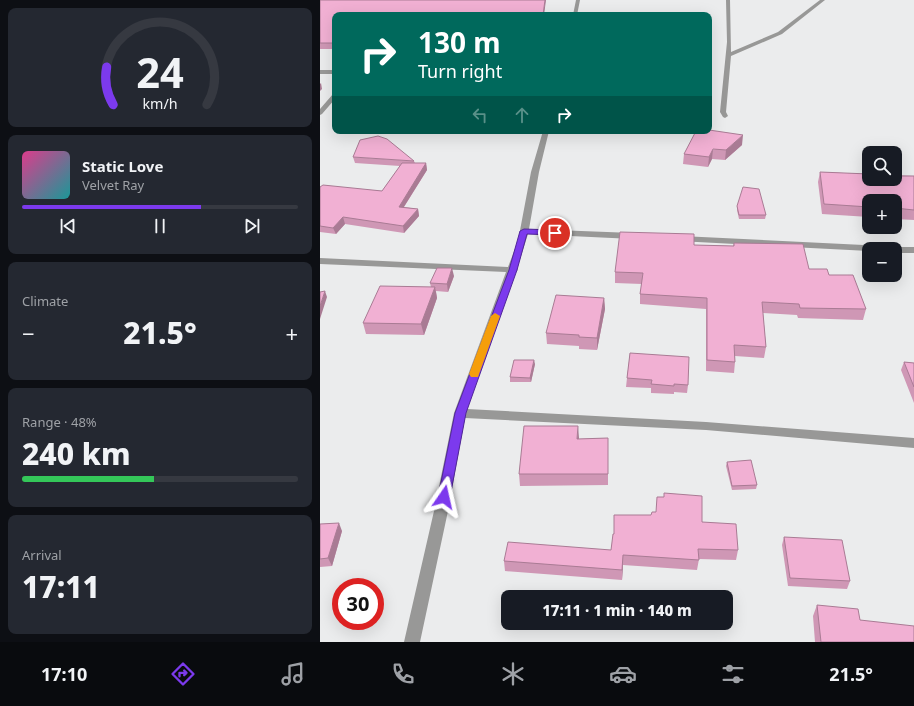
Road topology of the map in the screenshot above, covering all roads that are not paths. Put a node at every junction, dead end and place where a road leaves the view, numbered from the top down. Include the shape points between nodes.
1 (578, 0) edge
2 (728, 0) edge
3 (823, 0) edge
4 (576, 12) edge
5 (728, 55) junction
6 (320, 72) edge
7 (332, 72) edge
8 (332, 99) edge
9 (320, 113) edge
10 (725, 116) dead end
11 (545, 134) edge
12 (524, 231) junction
13 (640, 237) edge
14 (671, 238) edge
15 (862, 248) edge
16 (902, 250) edge
17 (914, 250) edge
18 (320, 261) edge
19 (513, 270) junction
20 (460, 413) junction
21 (914, 444) edge
22 (412, 642) edge

1 - 4 street
2 - 5 street
3 - 5 street via 780,33
5 - 10 street via 723,112
6 - 7 street
8 - 9 street
11 - 12 street
12 - 13 street
12 - 19 street
14 - 15 street
16 - 17 street
18 - 19 street
19 - 20 street
20 - 21 street via 706,426
20 - 22 street

